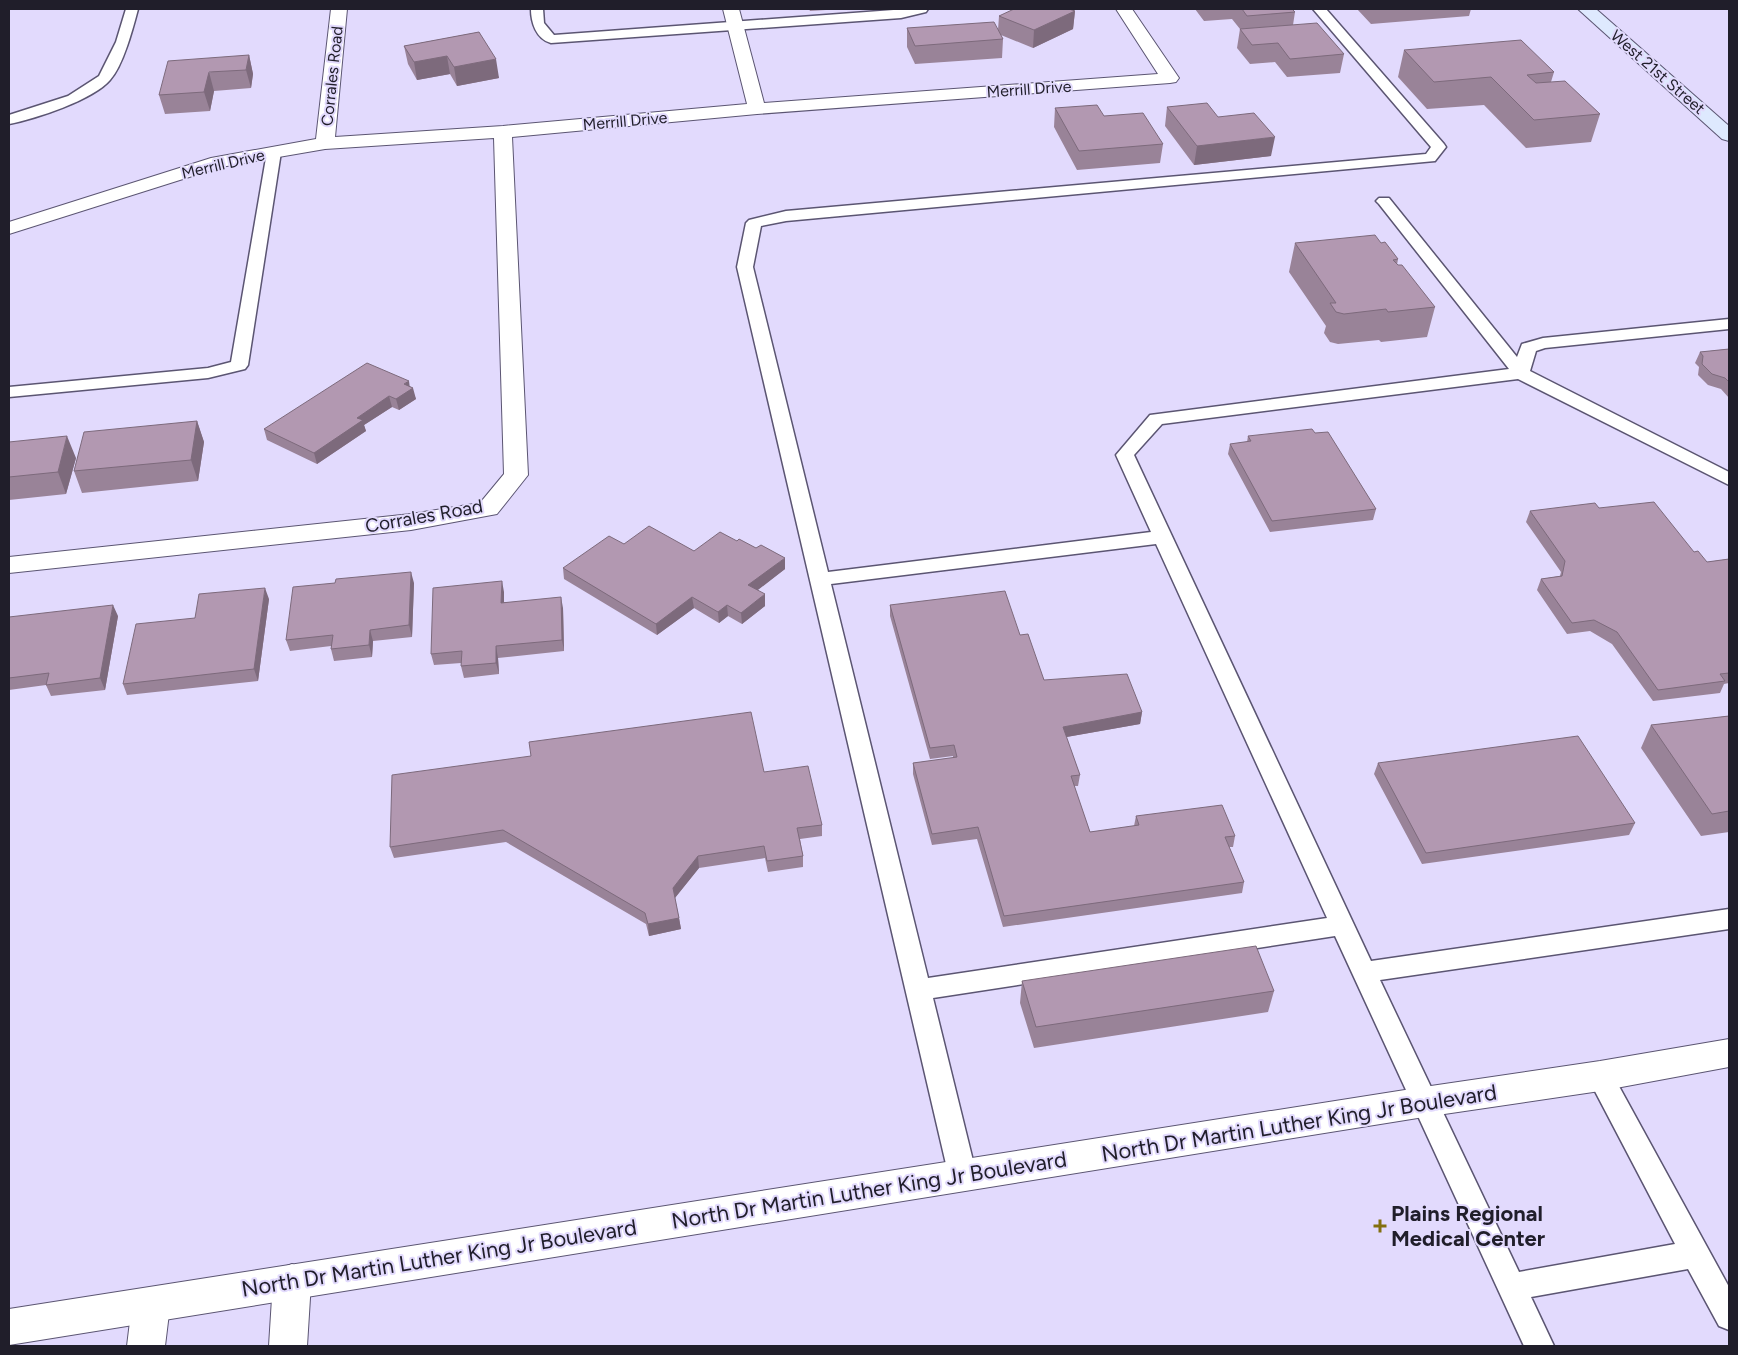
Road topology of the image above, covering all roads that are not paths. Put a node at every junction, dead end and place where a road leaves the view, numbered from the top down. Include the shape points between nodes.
1 (132, 9) edge
2 (339, 9) edge
3 (537, 9) edge
4 (731, 9) edge
5 (922, 9) edge
6 (1124, 9) edge
7 (1319, 9) edge
8 (1586, 9) edge
9 (735, 26) junction
10 (757, 109) junction
11 (9, 120) edge
12 (503, 132) junction
13 (1729, 135) edge
14 (325, 143) junction
15 (274, 152) junction
16 (1384, 201) dead end
17 (9, 228) edge
18 (1729, 324) edge
19 (1521, 373) junction
20 (9, 392) edge
21 (1729, 479) edge
22 (1162, 537) junction
23 (9, 565) edge
24 (820, 579) junction
25 (1729, 919) edge
26 (1342, 925) junction
27 (1364, 972) junction
28 (919, 990) junction
29 (1729, 1054) edge
30 (1600, 1076) junction
31 (1424, 1102) junction
32 (963, 1177) junction
33 (1695, 1254) junction
34 (292, 1282) junction
35 (1511, 1287) junction
36 (152, 1305) junction
37 (1729, 1316) edge
38 (9, 1327) edge
39 (146, 1346) edge
40 (288, 1346) edge
41 (1539, 1346) edge

1 - 11 lane via 123,42 105,78 73,98
2 - 14 street, Corrales Road
3 - 9 lane via 538,24 551,38
4 - 9 street
5 - 9 lane via 901,14
6 - 10 street, Merrill Drive via 1170,78
7 - 24 lane via 1439,147 1430,158 786,216 754,223 745,267
8 - 13 main road, West 21st Street
9 - 10 street
10 - 12 street, Merrill Drive
12 - 14 street, Merrill Drive
12 - 23 street, Corrales Road via 516,475 488,509 411,522
14 - 15 street, Merrill Drive
15 - 17 street, Merrill Drive via 218,162
15 - 20 lane via 239,365 208,373
16 - 19 lane
18 - 19 lane via 1543,343 1528,348
19 - 21 lane
19 - 22 lane via 1156,419 1125,455
22 - 24 lane
22 - 26 lane
24 - 28 lane
25 - 27 lane
26 - 27 lane
26 - 28 lane
27 - 31 lane
28 - 32 lane
29 - 30 street, North Dr Martin Luther King Jr Boulevard
30 - 31 street, North Dr Martin Luther King Jr Boulevard
30 - 33 lane
31 - 32 street, North Dr Martin Luther King Jr Boulevard
31 - 35 lane
32 - 34 street, North Dr Martin Luther King Jr Boulevard
33 - 35 lane
33 - 37 lane
34 - 36 street, North Dr Martin Luther King Jr Boulevard
34 - 40 street
35 - 41 lane
36 - 38 street, North Dr Martin Luther King Jr Boulevard
36 - 39 street

